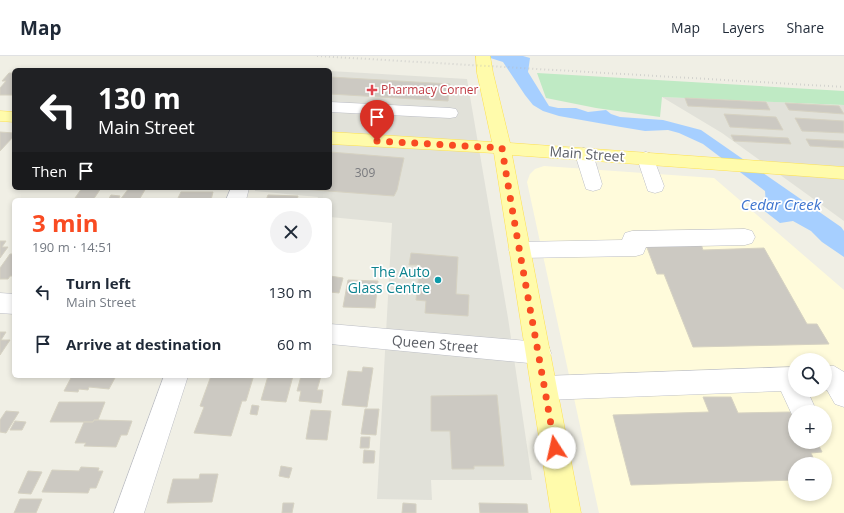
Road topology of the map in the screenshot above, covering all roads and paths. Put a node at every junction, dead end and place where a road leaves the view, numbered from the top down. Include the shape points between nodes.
1 (483, 58) edge
2 (332, 107) edge
3 (450, 113) dead end
4 (0, 116) edge
5 (12, 117) edge
6 (332, 138) edge
7 (502, 148) junction
8 (584, 154) junction
9 (646, 158) junction
10 (844, 173) edge
11 (593, 184) dead end
12 (655, 186) dead end
13 (745, 237) dead end
14 (519, 250) junction
15 (0, 303) edge
16 (12, 304) edge
17 (332, 334) edge
18 (539, 353) junction
19 (175, 378) edge
20 (832, 378) edge
21 (788, 379) edge
22 (545, 388) junction
23 (844, 395) edge
24 (129, 513) edge
25 (566, 513) edge

1 - 7 main road
2 - 3 street
4 - 5 main road
6 - 7 main road, Main Street
7 - 8 main road, Main Street
7 - 14 main road
8 - 9 main road, Main Street
8 - 11 street
9 - 10 main road, Main Street
9 - 12 street
13 - 14 street via 632,239 636,248
14 - 18 main road
15 - 16 street
17 - 18 street, Queen Street
18 - 22 main road
19 - 24 street
20 - 23 street
21 - 22 street
22 - 25 main road

